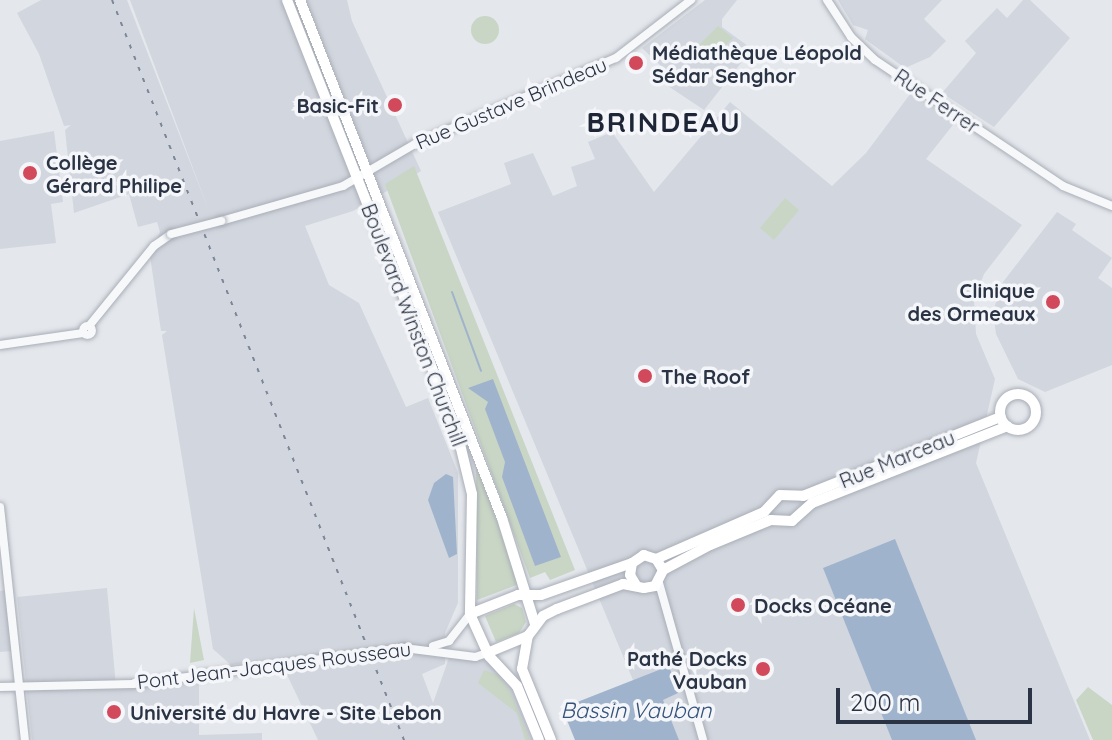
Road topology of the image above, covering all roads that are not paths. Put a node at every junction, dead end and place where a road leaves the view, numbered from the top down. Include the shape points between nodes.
1 (287, 0) edge
2 (300, 0) edge
3 (691, 0) edge
4 (827, 0) edge
5 (362, 175) junction
6 (1112, 206) edge
7 (0, 345) edge
8 (792, 495) junction
9 (772, 505) junction
10 (0, 507) edge
11 (800, 509) junction
12 (777, 520) junction
13 (656, 559) junction
14 (632, 563) junction
15 (663, 570) junction
16 (659, 583) junction
17 (636, 585) junction
18 (647, 588) junction
19 (528, 594) junction
20 (663, 606) junction
21 (466, 617) junction
22 (535, 624) junction
23 (528, 636) junction
24 (429, 648) junction
25 (487, 653) junction
26 (19, 686) junction
27 (0, 687) edge
28 (25, 740) edge
29 (539, 740) edge
30 (551, 740) edge
31 (703, 740) edge

1 - 5 main road, Boulevard Winston Churchill
2 - 5 main road, Boulevard Winston Churchill
3 - 5 street, Rue Gustave Brindeau via 616,58 415,144
4 - 6 street, Rue Ferrer via 863,51 1063,186
5 - 7 street, Rue Gustave Brindeau, bridge via 335,189 171,234 154,246 86,329
5 - 19 main road, Boulevard Winston Churchill
5 - 21 main road, Boulevard Winston Churchill via 464,458 472,494
8 - 9 main road, Rue Marceau via 780,495
8 - 11 main road
8 - 11 main road, Rue Marceau via 803,496 1004,422
9 - 12 main road
9 - 13 main road, Rue Marceau
10 - 26 street
11 - 12 main road, Rue Marceau via 792,521
12 - 15 main road, Rue Marceau via 710,545
13 - 14 main road via 644,555
13 - 15 main road
14 - 17 main road via 630,575
14 - 19 main road via 541,595
15 - 16 main road
16 - 18 main road
16 - 20 street
17 - 18 main road
17 - 22 main road via 623,584 557,609
18 - 20 street
19 - 21 main road
19 - 22 main road, Boulevard Winston Churchill
20 - 31 street
21 - 24 street, Pont Jean-Jacques Rousseau via 449,641
21 - 25 main road, Boulevard Winston Churchill
22 - 23 main road
23 - 25 main road
23 - 30 main road via 522,669
24 - 25 street, Pont Jean-Jacques Rousseau via 471,656
24 - 26 street, Pont Jean-Jacques Rousseau, bridge via 120,682
25 - 29 main road, Boulevard Winston Churchill via 522,696
26 - 27 street, Pont Jean-Jacques Rousseau
26 - 28 street

